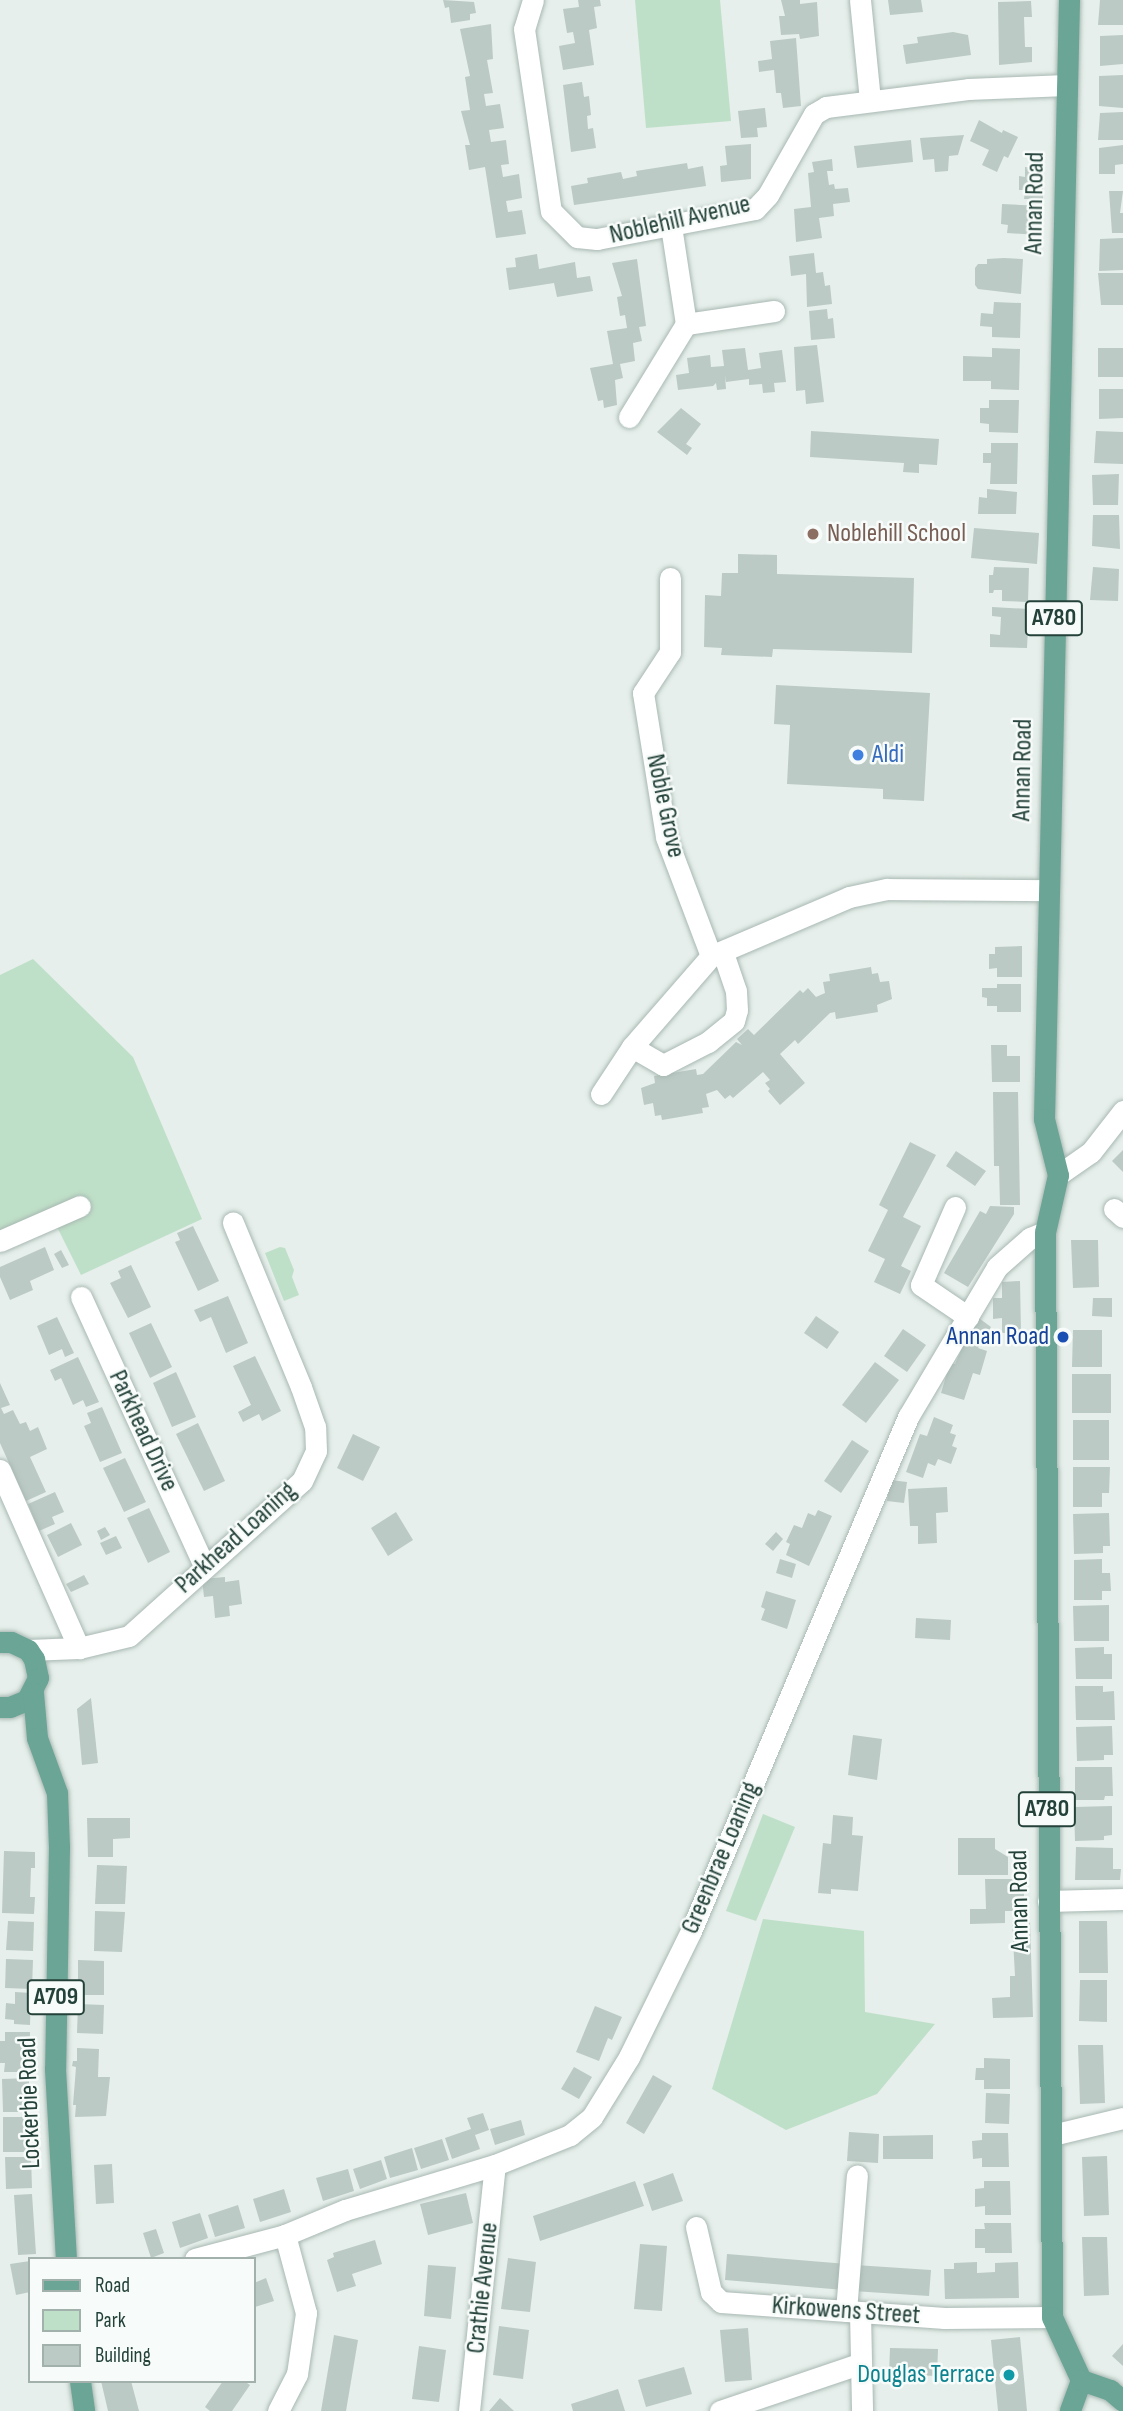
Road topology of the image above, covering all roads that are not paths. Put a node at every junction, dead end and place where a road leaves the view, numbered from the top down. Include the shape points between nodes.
1 (533, 0) edge
2 (860, 0) edge
3 (1069, 0) edge
4 (1066, 85) junction
5 (870, 100) junction
6 (671, 226) junction
7 (774, 311) dead end
8 (686, 324) junction
9 (629, 417) dead end
10 (670, 578) dead end
11 (1048, 890) junction
12 (717, 955) junction
13 (632, 1046) junction
14 (601, 1094) dead end
15 (1123, 1111) edge
16 (1058, 1175) junction
17 (80, 1206) dead end
18 (955, 1207) dead end
19 (233, 1223) dead end
20 (1045, 1232) junction
21 (0, 1241) edge
22 (81, 1297) dead end
23 (968, 1317) junction
24 (0, 1471) edge
25 (204, 1566) junction
26 (1, 1640) edge
27 (79, 1648) junction
28 (28, 1650) junction
29 (37, 1670) junction
30 (33, 1693) junction
31 (0, 1707) edge
32 (37, 1738) junction
33 (1123, 1899) edge
34 (1048, 1901) junction
35 (1123, 2118) edge
36 (1052, 2135) junction
37 (495, 2165) junction
38 (857, 2175) dead end
39 (696, 2227) dead end
40 (285, 2235) junction
41 (66, 2257) edge
42 (202, 2257) edge
43 (853, 2311) junction
44 (1052, 2317) junction
45 (859, 2364) junction
46 (1081, 2380) junction
47 (80, 2383) edge
48 (1123, 2402) edge
49 (84, 2411) edge
50 (278, 2411) edge
51 (469, 2411) edge
52 (720, 2411) edge
53 (862, 2411) edge
54 (1070, 2411) edge

1 - 6 street, Noblehill Avenue via 524,29 551,211 577,237 597,239
2 - 5 street
3 - 4 main road, Annan Road / A780
4 - 5 street, Noblehill Avenue
4 - 11 main road, Annan Road / A780
5 - 6 street, Noblehill Avenue via 826,107 814,114 768,195 755,209
6 - 8 street
7 - 8 street
8 - 9 street
10 - 12 street, Noble Grove via 670,652 643,693 666,837
11 - 12 street via 887,889 849,897
11 - 16 main road, Annan Road / A780 via 1044,1119
12 - 13 street
12 - 13 street, Noble Grove via 736,991 734,1021 708,1042 663,1065
13 - 14 street
15 - 16 street via 1091,1152
16 - 20 main road, Annan Road / A780
17 - 21 street
18 - 23 street via 921,1285
19 - 25 street, Parkhead Loaning via 301,1387 315,1427 316,1451 302,1481
20 - 23 street, Greenbrae Loaning via 1030,1238 997,1267
20 - 34 main road, Annan Road / A780
22 - 25 street, Parkhead Drive
23 - 37 street, Greenbrae Loaning via 908,1417 691,1931 629,2057 593,2117 570,2135
24 - 27 street
25 - 27 street, Parkhead Loaning via 128,1636
26 - 28 main road
27 - 28 street, Parkhead Loaning
27 - 29 street, Parkhead Loaning
28 - 29 main road
29 - 30 main road, A709
30 - 31 main road, A709 via 19,1704
30 - 32 main road, Lockerbie Road / A709
31 - 32 main road, Lockerbie Road / A709
32 - 41 main road, Lockerbie Road / A709 via 57,1793 55,2069
33 - 34 street
34 - 36 main road, Annan Road / A780
35 - 36 street
36 - 44 main road, Annan Road / A780
37 - 40 street, Greenbrae Loaning via 345,2210
37 - 51 street, Crathie Avenue
38 - 43 street
39 - 43 street, Kirkowens Street via 710,2292 721,2302
40 - 42 street, Greenbrae Loaning
40 - 50 street via 306,2313 297,2374
43 - 44 street, Kirkowens Street via 944,2318
43 - 45 street
44 - 46 main road, Annan Road / A780
45 - 52 street
45 - 53 street
46 - 48 main road via 1110,2390
46 - 54 main road
47 - 49 main road

